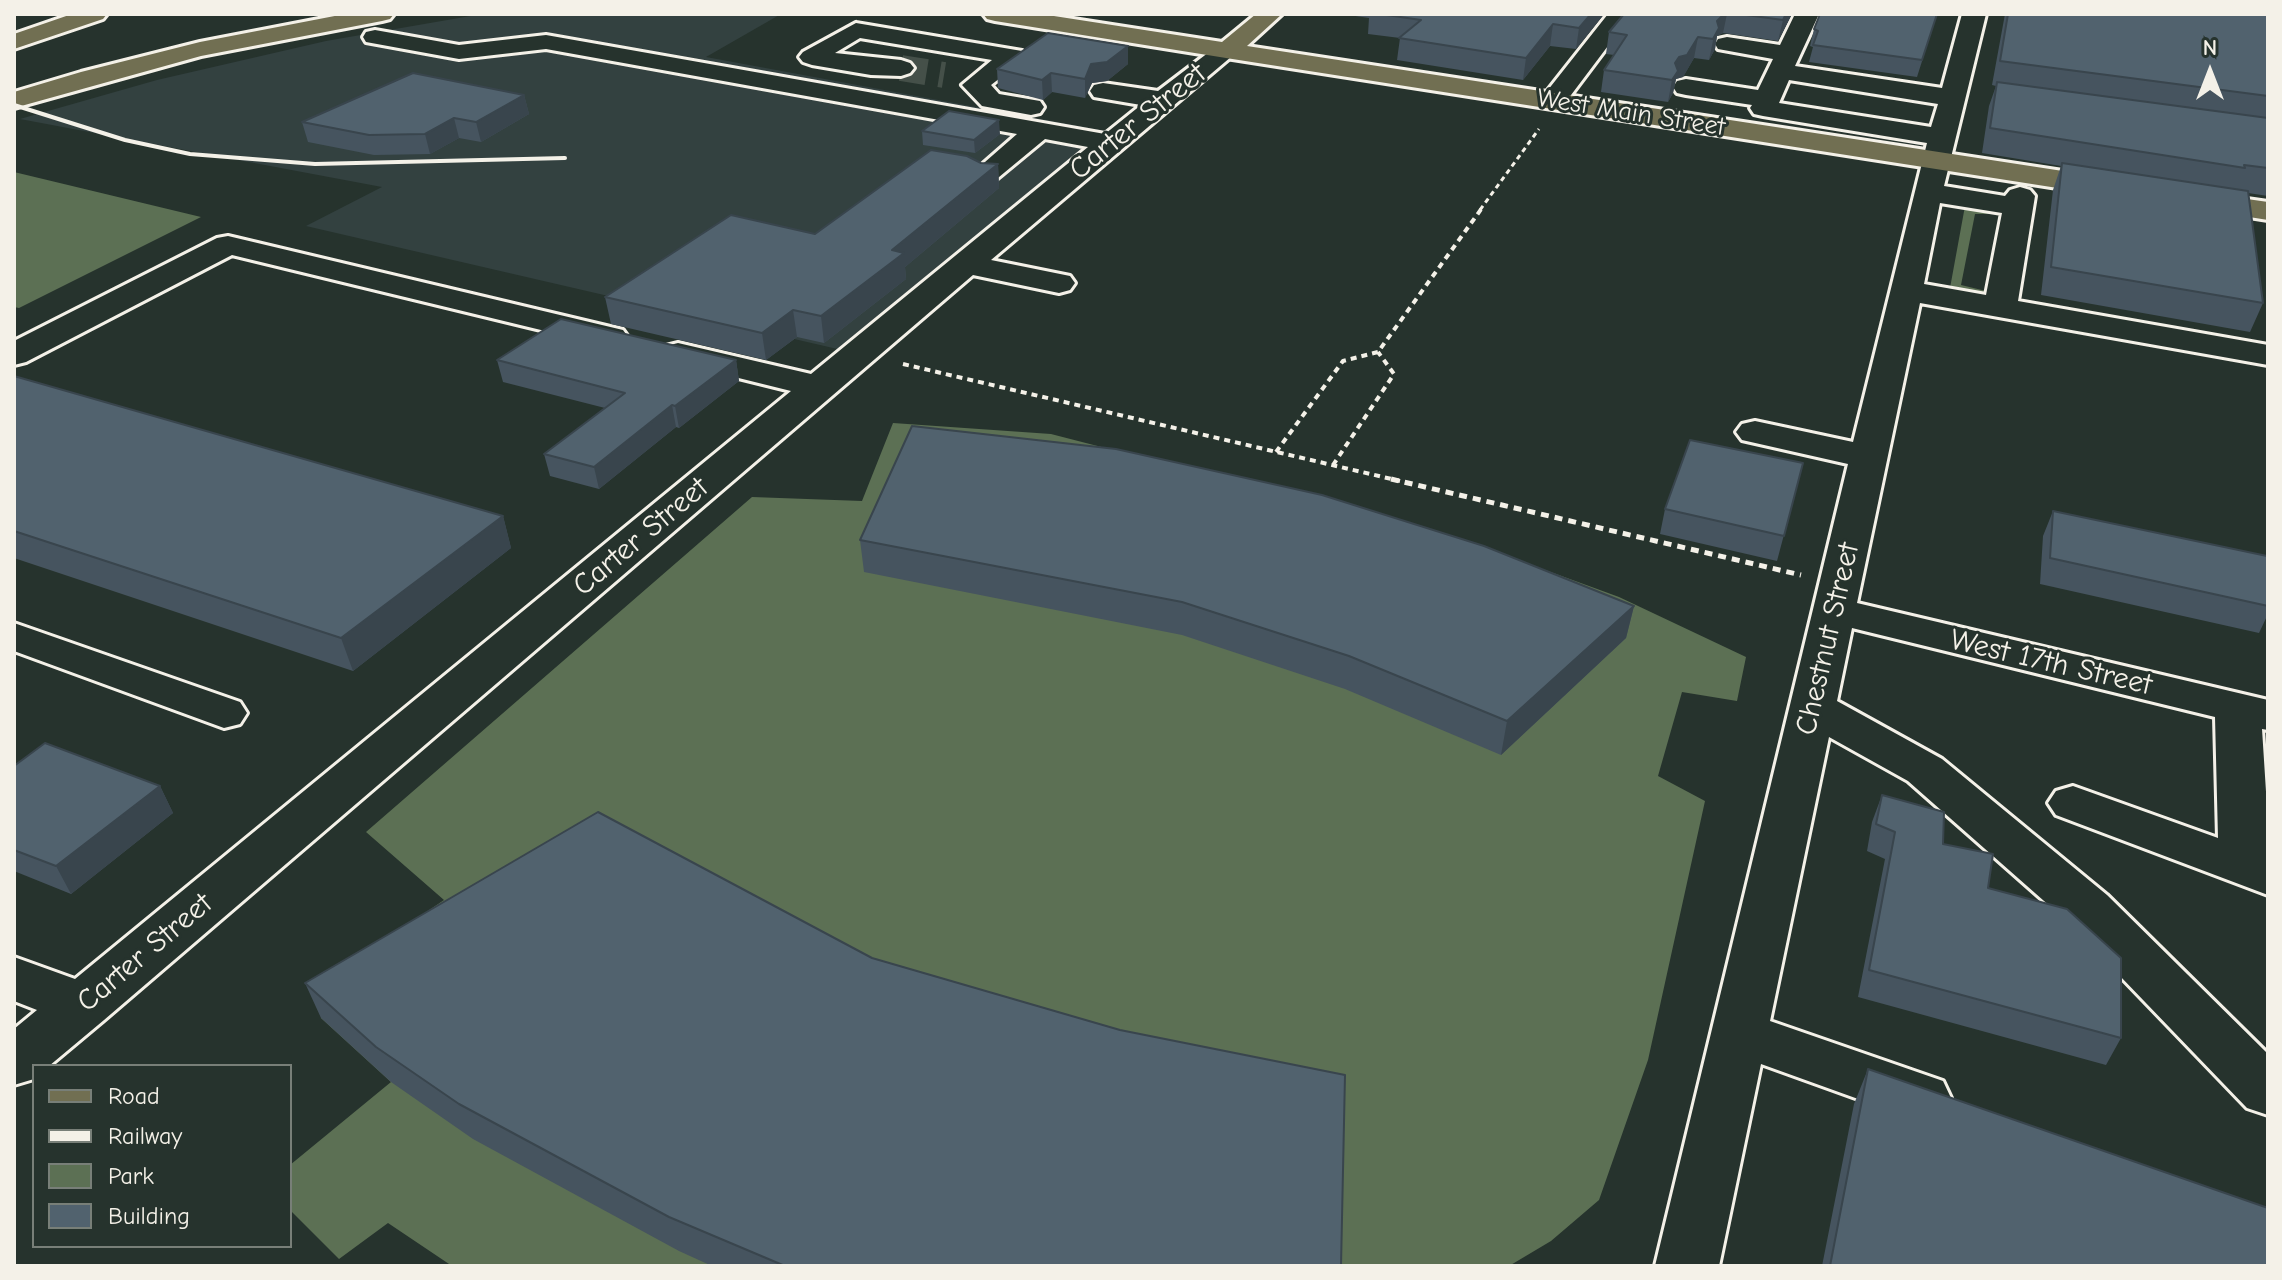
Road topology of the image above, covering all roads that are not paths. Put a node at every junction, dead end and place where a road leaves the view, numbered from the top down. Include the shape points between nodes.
1 (95, 14) edge
2 (256, 14) edge
3 (995, 14) edge
4 (1270, 14) edge
5 (1620, 14) edge
6 (1807, 14) edge
7 (1974, 14) edge
8 (379, 26) edge
9 (14, 42) edge
10 (1727, 44) edge
11 (117, 45) dead end
12 (1226, 51) junction
13 (888, 70) tunnel mouth
14 (1693, 76) edge
15 (1772, 89) junction
16 (1103, 91) edge
17 (1985, 95) dead end
18 (14, 100) edge
19 (1163, 100) junction
20 (1556, 101) junction
21 (1040, 130) junction
22 (1943, 132) junction
23 (1122, 134) junction
24 (983, 176) edge
25 (2268, 211) edge
26 (966, 264) junction
27 (1059, 283) dead end
28 (1906, 291) junction
29 (2000, 308) junction
30 (14, 355) edge
31 (2268, 355) edge
32 (819, 387) junction
33 (1755, 432) dead end
34 (1869, 457) junction
35 (1837, 598) junction
36 (14, 636) edge
37 (1812, 707) junction
38 (2253, 711) edge
39 (224, 713) dead end
40 (2073, 803) dead end
41 (2256, 872) edge
42 (14, 978) edge
43 (84, 1005) junction
44 (1740, 1033) junction
45 (14, 1062) edge
46 (2268, 1091) edge
47 (1974, 1116) edge
48 (1687, 1266) edge

1 - 9 main road
2 - 11 main road
3 - 12 main road, West Main Street
4 - 12 main road, Carter Street
5 - 20 street
6 - 15 street
7 - 22 street, Chestnut Street
8 - 18 main road via 200,49
8 - 21 street via 459,52 546,42
10 - 15 street
12 - 19 street, Carter Street
12 - 20 main road, West Main Street
13 - 23 street via 812,57 856,30 1013,56 958,82 991,100
14 - 15 street
15 - 20 main road, West Main Street
15 - 22 street
15 - 22 street
16 - 19 street
17 - 22 street
19 - 23 street, Carter Street
21 - 23 street
21 - 24 street
22 - 25 main road via 2150,193
22 - 28 street, Chestnut Street
22 - 29 street via 2019,202
23 - 26 street, Carter Street
26 - 27 street
26 - 32 street, Carter Street
28 - 29 street
28 - 34 street, Chestnut Street
29 - 31 street
30 - 32 street via 228,245
32 - 43 street, Carter Street
33 - 34 street
34 - 35 street, Chestnut Street
35 - 37 street, Chestnut Street
35 - 38 street, West 17th Street
36 - 39 street
37 - 44 street, Chestnut Street
37 - 46 street via 1925,770 2088,909
38 - 41 street
40 - 41 street
42 - 43 street
43 - 45 street, Carter Street
44 - 47 street
44 - 48 street, Chestnut Street

